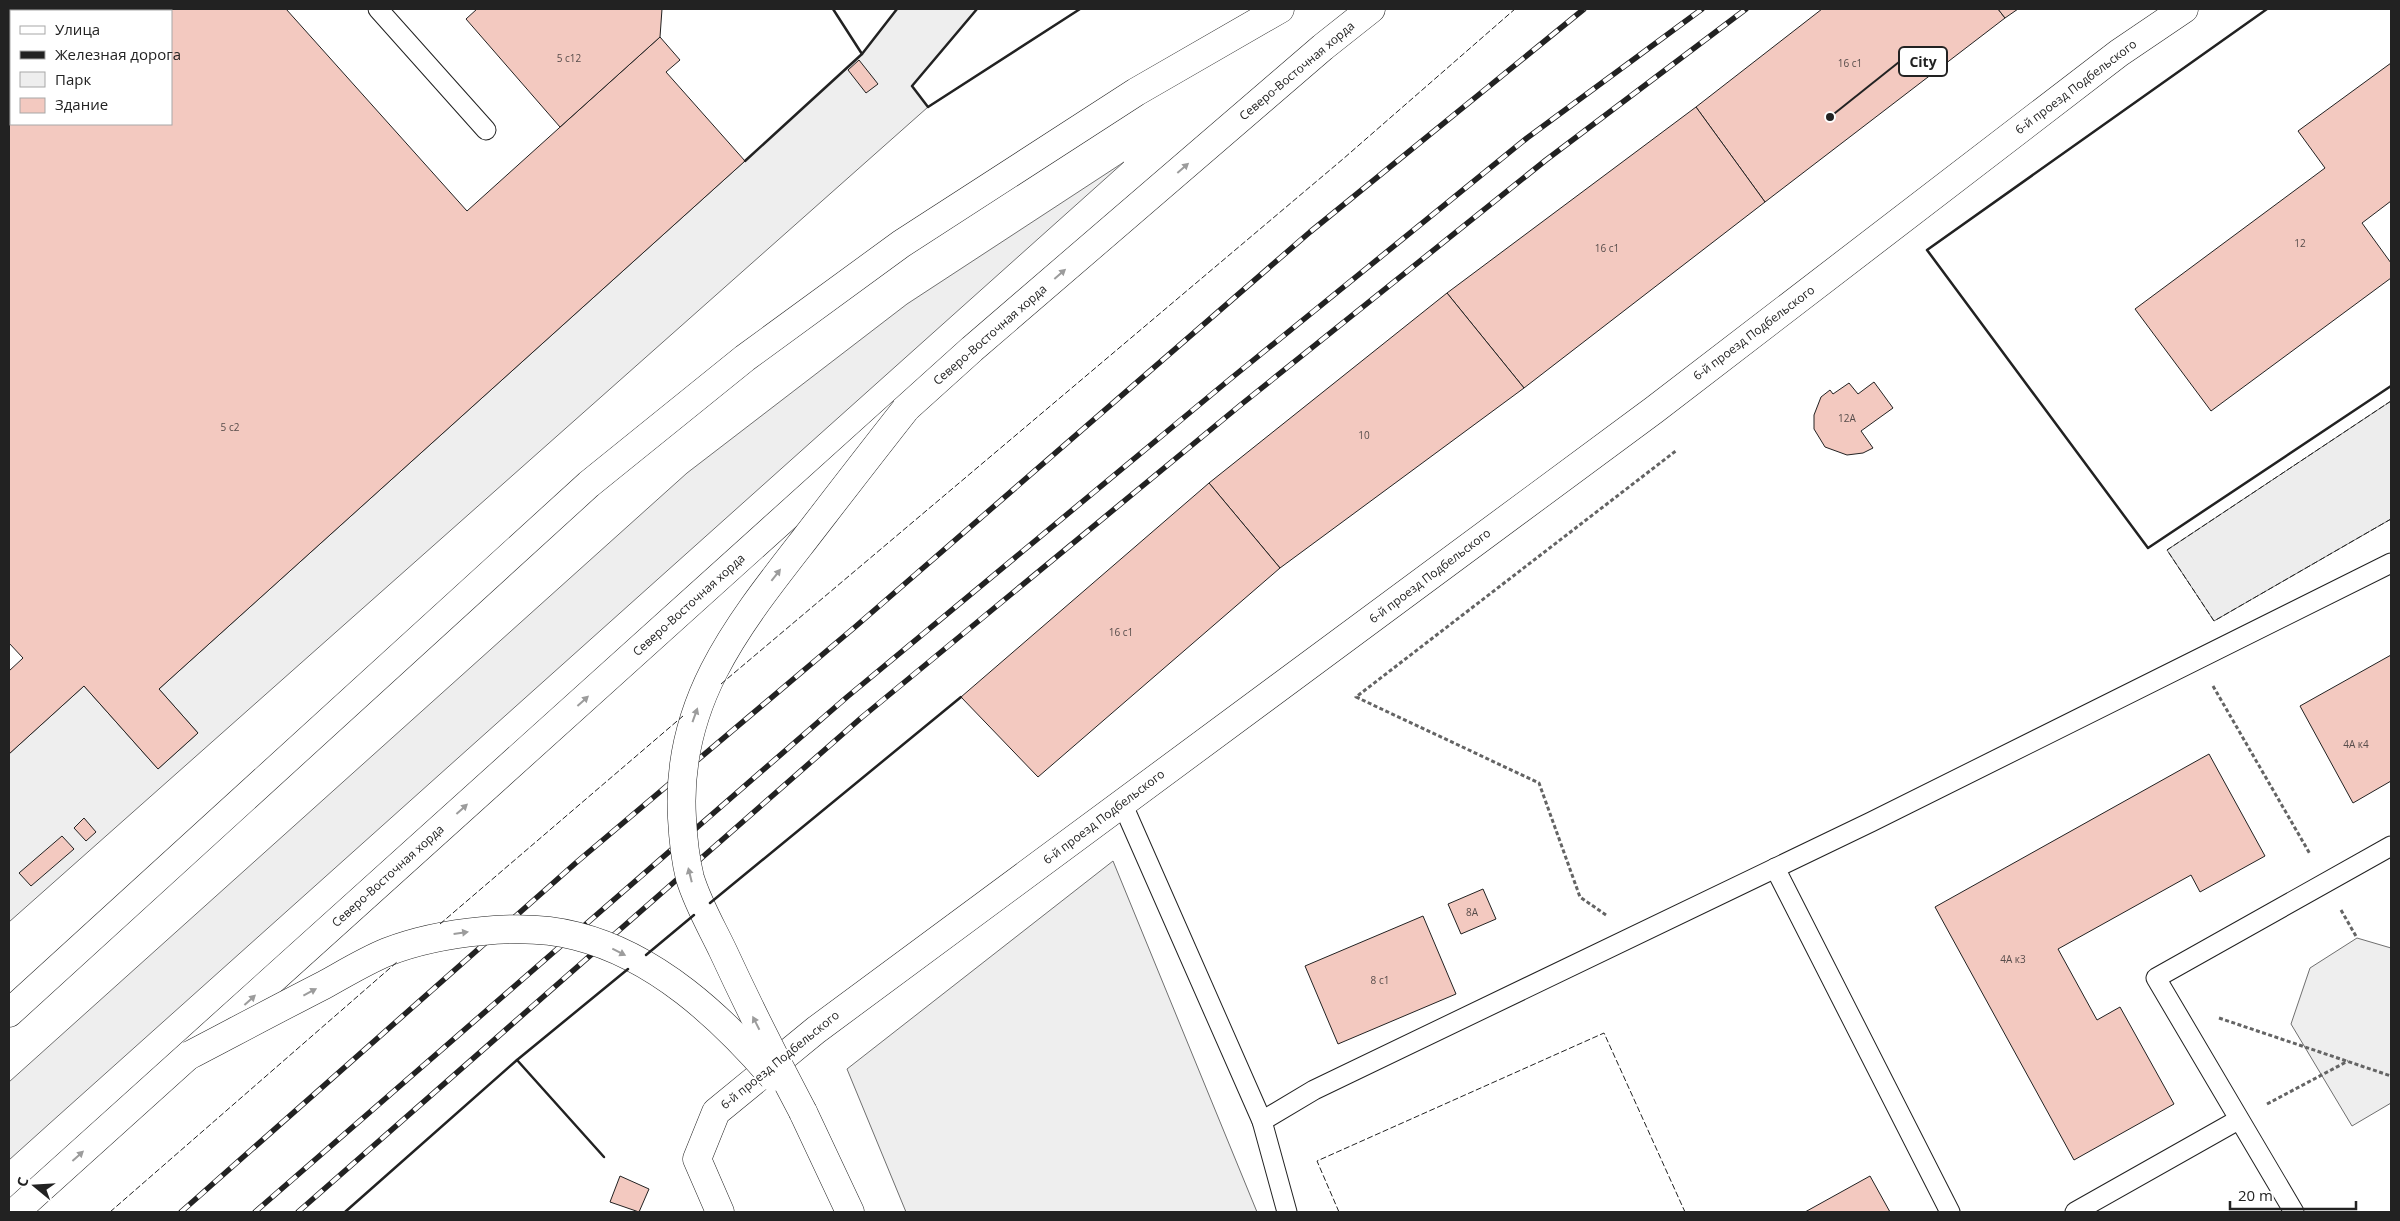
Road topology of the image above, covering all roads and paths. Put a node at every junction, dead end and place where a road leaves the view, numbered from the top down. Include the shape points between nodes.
1 (378, 9) edge
2 (1280, 9) edge
3 (1371, 9) edge
4 (2184, 9) edge
5 (486, 130) dead end
6 (905, 410) junction
7 (1677, 450) dead end
8 (2391, 563) edge
9 (2198, 660) junction
10 (1122, 803) junction
11 (2391, 846) edge
12 (1775, 868) junction
13 (2326, 883) junction
14 (1635, 936) junction
15 (2170, 1002) junction
16 (9, 1013) edge
17 (190, 1055) junction
18 (2348, 1061) junction
19 (2391, 1076) edge
20 (803, 1112) junction
21 (2238, 1120) junction
22 (1262, 1122) junction
23 (16, 1212) edge
24 (720, 1212) edge
25 (850, 1212) edge
26 (1287, 1212) edge
27 (1950, 1212) edge
28 (2075, 1212) edge
29 (2294, 1212) edge

1 - 5 lane
2 - 16 street via 1136,92 901,244 745,358 589,484
6 -> 3 street, Северо-Восточная хорда
4 - 10 street, 6-й проезд Подбельского via 2119,53 1654,410
17 -> 6 street, Северо-Восточная хорда, bridge
20 -> 6 street, bridge via 698,904 683,842 682,764 707,683 725,648 752,606
7 - 14 path via 1356,697 1539,783 1580,897
8 - 9 lane
9 - 12 lane
9 - 13 path
10 - 22 lane
10 - 24 street, 6-й проезд Подбельского via 816,1030 716,1112 696,1159
11 - 13 lane
12 - 14 lane
12 - 27 lane
13 - 15 lane via 2156,978
14 - 22 lane via 1314,1090
15 - 18 path
15 - 21 lane
17 -> 20 street, bridge via 386,952 426,939 465,932 543,930 577,936 613,949 671,981 697,1000 752,1053
23 -> 17 street, Северо-Восточная хорда
18 - 19 path
18 - 21 path
20 - 25 street
21 - 28 lane
21 - 29 lane
22 - 26 lane

